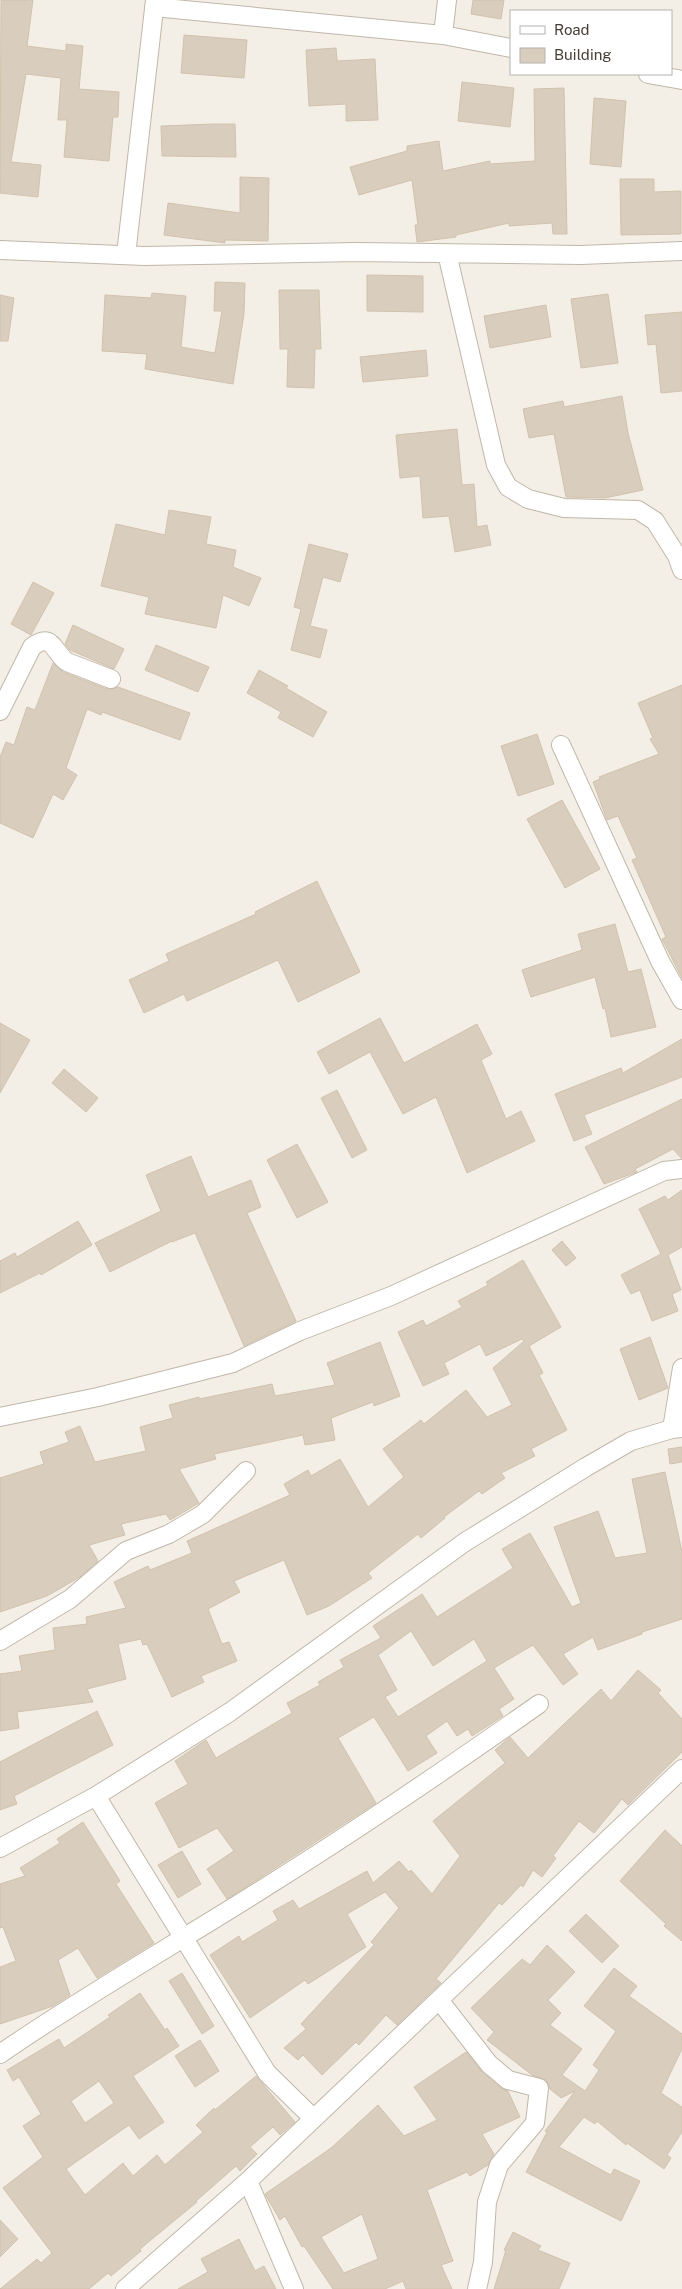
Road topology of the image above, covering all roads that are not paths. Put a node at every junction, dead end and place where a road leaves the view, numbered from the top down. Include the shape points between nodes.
1 (447, 0) edge
2 (154, 3) edge
3 (442, 35) junction
4 (510, 48) edge
5 (654, 75) edge
6 (682, 80) edge
7 (0, 250) edge
8 (682, 251) edge
9 (447, 253) junction
10 (126, 255) junction
11 (682, 570) edge
12 (111, 680) dead end
13 (0, 711) edge
14 (561, 745) dead end
15 (682, 1000) edge
16 (682, 1169) edge
17 (682, 1368) edge
18 (0, 1417) edge
19 (677, 1429) edge
20 (246, 1471) dead end
21 (0, 1641) edge
22 (539, 1704) dead end
23 (682, 1770) edge
24 (96, 1796) junction
25 (0, 1848) edge
26 (184, 1937) junction
27 (439, 2000) junction
28 (0, 2054) edge
29 (313, 2118) junction
30 (248, 2181) junction
31 (125, 2289) edge
32 (294, 2289) edge
33 (477, 2289) edge

1 - 3 street
2 - 3 street
2 - 10 street
3 - 4 street
5 - 6 street
7 - 10 street
8 - 9 street via 580,255
9 - 10 street
9 - 11 street via 496,465 508,487 528,499 564,508 638,510 655,520
12 - 13 street via 67,662 55,646 39,642 32,648
14 - 15 street via 660,962
16 - 18 street via 664,1171 391,1296 300,1331 233,1363 98,1397
17 - 19 street
19 - 24 street via 632,1441 466,1542 230,1712
20 - 21 street via 203,1514 169,1534 126,1550 70,1599
22 - 26 street via 408,1795
23 - 27 street
24 - 25 street
24 - 26 street
26 - 28 street
26 - 29 street via 267,2073
27 - 29 street
27 - 33 street via 489,2064 508,2080 539,2088 535,2122 499,2164 487,2202 483,2262
29 - 30 street
30 - 31 street
30 - 32 street

